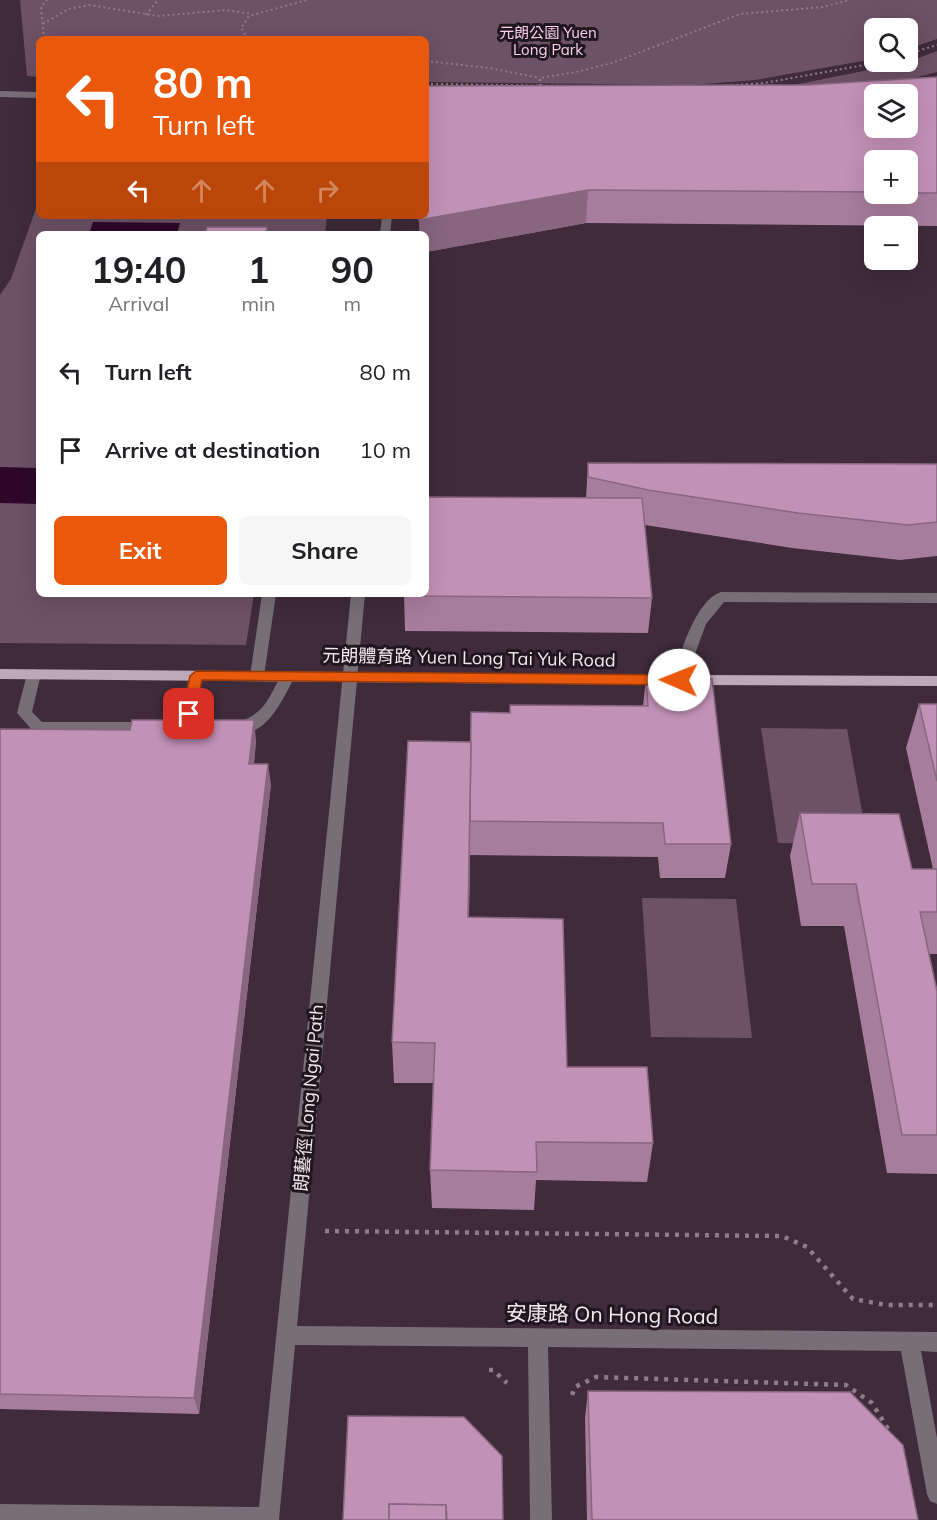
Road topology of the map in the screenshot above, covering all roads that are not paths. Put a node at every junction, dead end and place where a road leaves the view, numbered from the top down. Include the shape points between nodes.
1 (0, 94) edge
2 (36, 95) edge
3 (268, 597) edge
4 (358, 597) edge
5 (937, 598) edge
6 (0, 674) edge
7 (34, 674) junction
8 (196, 676) junction
9 (257, 676) junction
10 (288, 676) junction
11 (350, 677) junction
12 (679, 680) junction
13 (937, 681) edge
14 (220, 728) edge
15 (286, 1335) junction
16 (538, 1338) junction
17 (909, 1342) junction
18 (937, 1342) edge
19 (937, 1494) edge
20 (0, 1515) edge
21 (269, 1519) edge
22 (541, 1520) edge

1 - 2 street
3 - 9 street
4 - 11 street, 朗藝徑 Long Ngai Path
5 - 12 street via 721,597 708,608
6 - 7 main road, 元朗體育路 Yuen Long Tai Yuk Road
7 - 8 main road, 元朗體育路 Yuen Long Tai Yuk Road
7 - 8 street via 24,713 38,727 180,728
8 - 9 main road, 元朗體育路 Yuen Long Tai Yuk Road
9 - 10 main road, 元朗體育路 Yuen Long Tai Yuk Road
10 - 11 main road, 元朗體育路 Yuen Long Tai Yuk Road
10 - 14 street via 262,719 243,728
11 - 12 main road, 元朗體育路 Yuen Long Tai Yuk Road
11 - 15 street, 朗藝徑 Long Ngai Path
12 - 13 main road, 元朗體育路 Yuen Long Tai Yuk Road
15 - 16 street, 安康路 On Hong Road
15 - 21 street, 朗藝徑 Long Ngai Path
16 - 17 street, 安康路 On Hong Road
16 - 22 street
17 - 18 street, 安康路 On Hong Road
17 - 19 street
20 - 21 street

